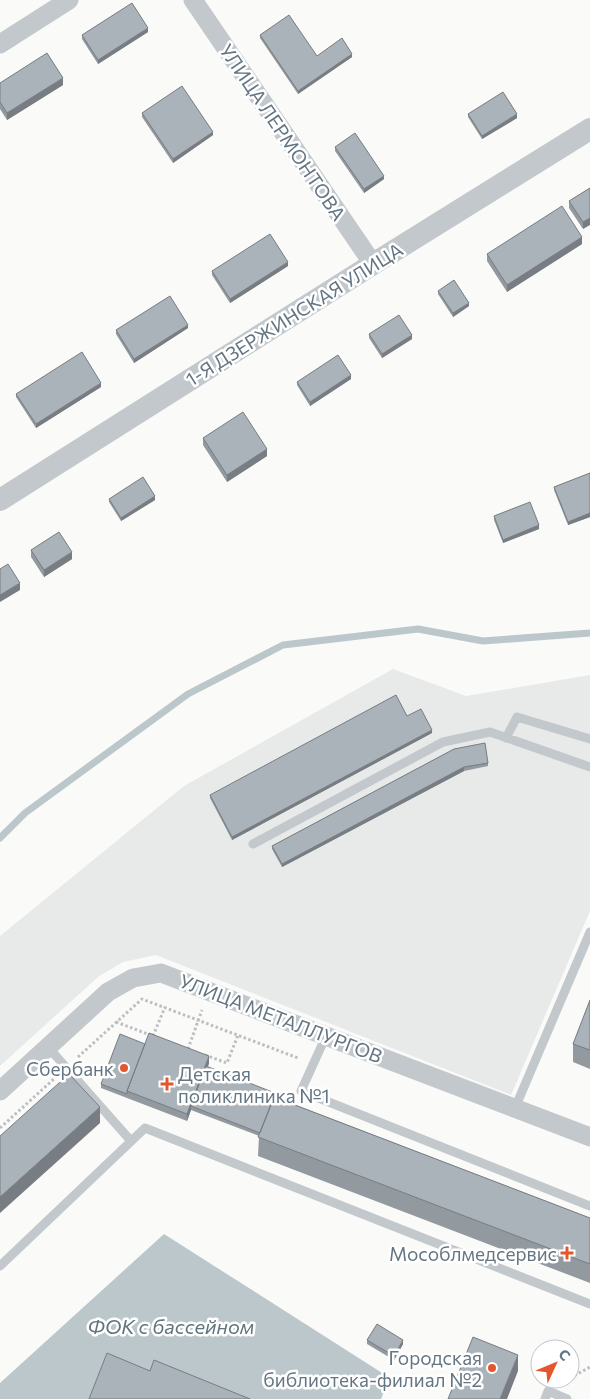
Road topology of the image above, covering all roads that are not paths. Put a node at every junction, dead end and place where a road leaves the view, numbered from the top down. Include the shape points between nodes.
1 (69, 0) edge
2 (193, 0) edge
3 (0, 44) edge
4 (590, 129) edge
5 (373, 264) junction
6 (0, 500) edge
7 (506, 738) junction
8 (590, 739) edge
9 (590, 767) edge
10 (253, 844) dead end
11 (590, 932) edge
12 (326, 1036) junction
13 (48, 1047) junction
14 (0, 1091) edge
15 (515, 1108) junction
16 (590, 1137) edge
17 (132, 1141) junction
18 (590, 1206) edge
19 (0, 1266) edge
20 (590, 1304) edge
21 (545, 1399) edge
22 (567, 1399) edge

1 - 3 street
2 - 5 street, УЛИЦА ЛЕРМОНТОВА
4 - 5 street, 1-Я ДЗЕРЖИНСКАЯ УЛИЦА
5 - 6 street, 1-Я ДЗЕРЖИНСКАЯ УЛИЦА
7 - 8 lane via 517,717
7 - 9 lane
7 - 10 lane via 490,732 443,742
11 - 15 lane
12 - 13 street, УЛИЦА МЕТАЛЛУРГОВ via 161,973 132,978 108,992
12 - 15 street, УЛИЦА МЕТАЛЛУРГОВ
12 - 18 lane via 301,1091
13 - 14 street, УЛИЦА МЕТАЛЛУРГОВ
13 - 17 lane
15 - 16 street, УЛИЦА МЕТАЛЛУРГОВ
17 - 19 lane
17 - 20 lane via 145,1128
21 - 22 lane via 548,1391

